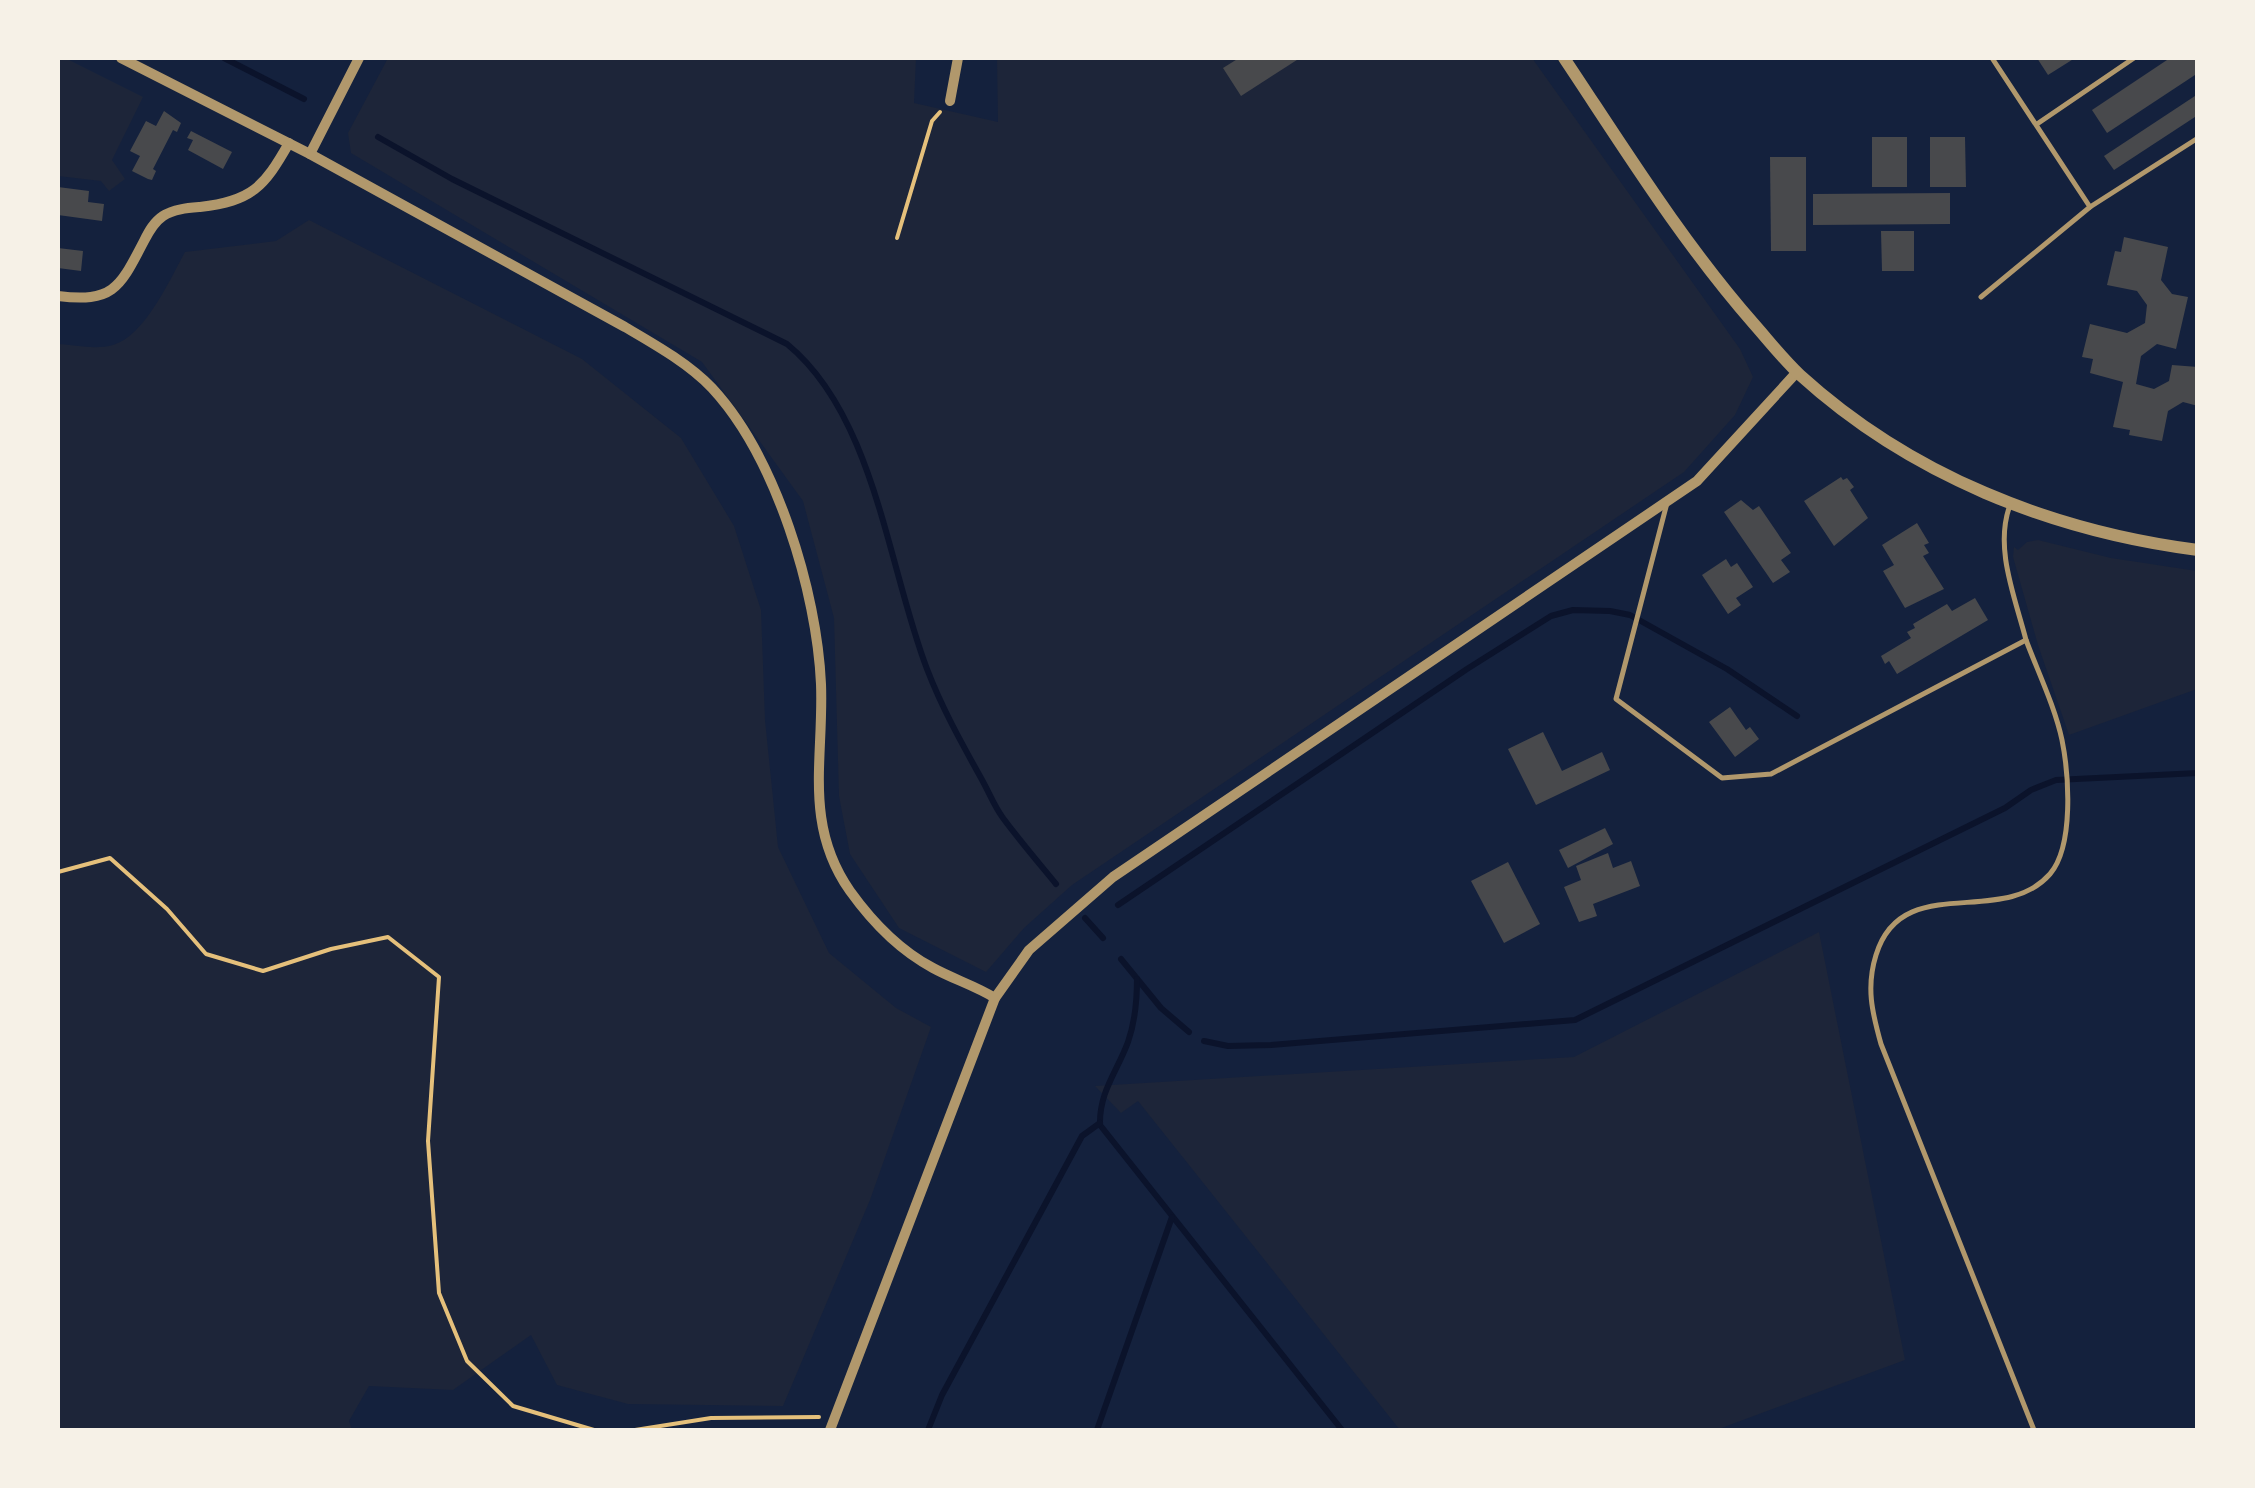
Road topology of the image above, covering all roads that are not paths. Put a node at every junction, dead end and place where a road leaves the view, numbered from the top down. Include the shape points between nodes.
1 (120, 58) edge
2 (360, 58) edge
3 (958, 58) edge
4 (1564, 58) edge
5 (1992, 58) edge
6 (2134, 58) edge
7 (950, 101) road end
8 (2037, 124) junction
9 (2198, 138) edge
10 (289, 143) junction
11 (310, 154) junction
12 (2090, 207) junction
13 (58, 296) edge
14 (1981, 297) dead end
15 (1797, 372) junction
16 (1668, 501) junction
17 (2010, 504) junction
18 (2198, 550) edge
19 (2026, 640) junction
20 (995, 998) junction
21 (830, 1430) edge
22 (2034, 1430) edge

1 - 10 street
2 - 11 street
3 - 7 street
4 - 15 street via 1703,262
5 - 8 lane
6 - 8 lane
8 - 12 lane
9 - 12 lane
10 - 11 street
10 - 13 street via 251,194 156,221 114,290 90,299
11 - 20 street via 625,327 712,388 776,492 809,596 820,685 816,773 823,832 848,888 889,940
12 - 14 lane
15 - 16 street via 1697,481
15 - 17 street via 1876,434
16 - 19 lane via 1616,699 1722,778 1770,774
16 - 20 street via 1113,877 1029,950
17 - 18 street via 2110,535
17 - 19 lane via 2003,543
19 - 22 lane via 2062,738 2067,794 2060,859 2034,887 2003,901 1929,905 1902,917 1881,938 1870,974 1870,1006
20 - 21 street

